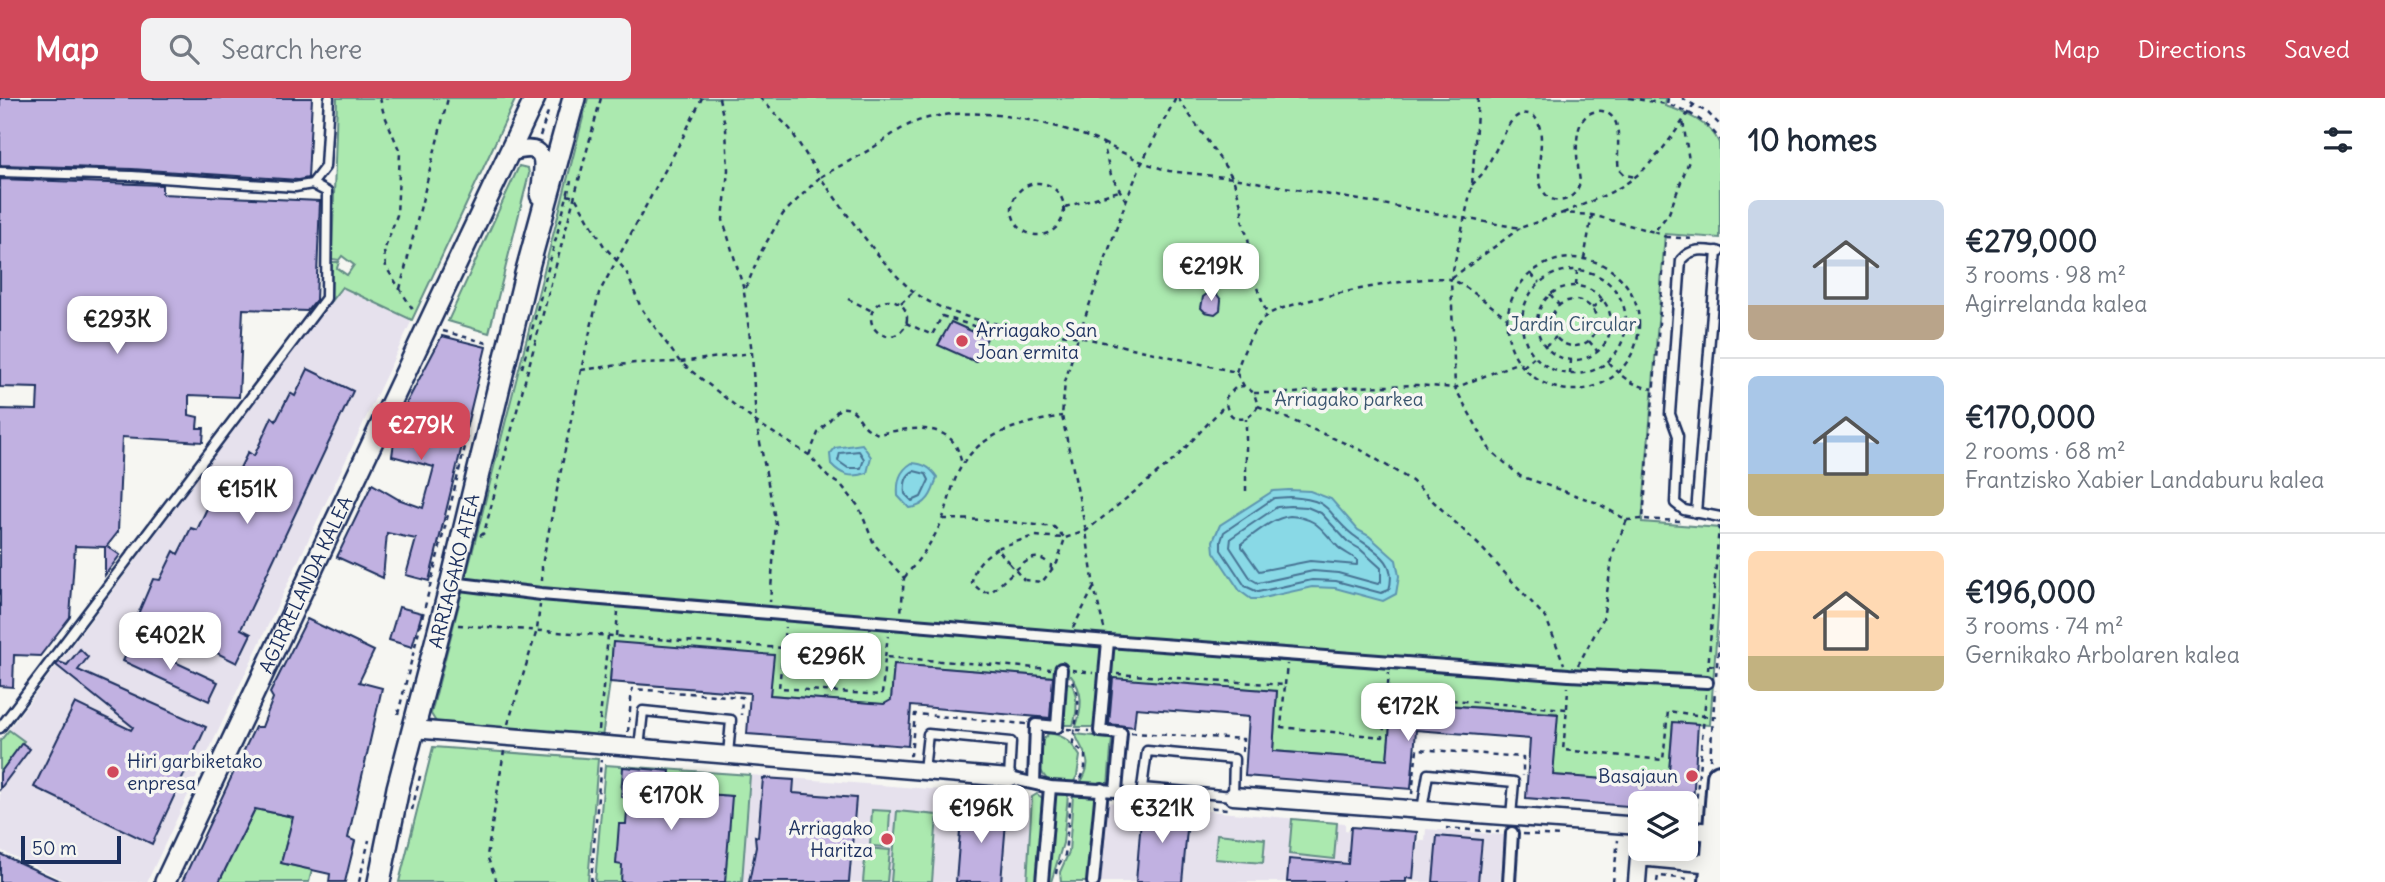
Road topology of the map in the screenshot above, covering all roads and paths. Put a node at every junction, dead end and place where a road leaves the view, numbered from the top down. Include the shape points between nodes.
1 (329, 98) edge
2 (380, 98) edge
3 (448, 98) edge
4 (574, 98) edge
5 (601, 98) edge
6 (702, 98) edge
7 (719, 98) edge
8 (760, 98) edge
9 (1177, 98) edge
10 (1478, 98) edge
11 (1629, 98) edge
12 (1668, 98) edge
13 (1682, 98) edge
14 (542, 104) edge
15 (1667, 104) junction
16 (1695, 104) junction
17 (1688, 113) junction
18 (1683, 121) junction
19 (1720, 125) edge
20 (1720, 140) edge
21 (1103, 143) junction
22 (534, 150) junction
23 (510, 153) junction
24 (1142, 162) junction
25 (0, 172) edge
26 (820, 177) junction
27 (1636, 177) junction
28 (1233, 178) junction
29 (312, 184) junction
30 (1472, 185) junction
31 (1119, 191) junction
32 (567, 195) dead end
33 (575, 197) junction
34 (1126, 201) junction
35 (1065, 208) junction
36 (1563, 213) junction
37 (1592, 215) junction
38 (1464, 218) junction
39 (1520, 228) junction
40 (1654, 232) junction
41 (1666, 237) dead end
42 (1718, 252) edge
43 (616, 259) junction
44 (1584, 259) junction
45 (530, 261) junction
46 (1577, 271) junction
47 (1531, 274) junction
48 (1451, 279) junction
49 (1540, 283) junction
50 (1576, 285) junction
51 (400, 289) junction
52 (914, 291) junction
53 (744, 292) junction
54 (1550, 294) junction
55 (848, 299) dead end
56 (1603, 299) junction
57 (901, 304) junction
58 (1559, 305) junction
59 (1592, 309) junction
60 (872, 311) junction
61 (1268, 314) junction
62 (979, 318) junction
63 (1508, 318) junction
64 (1537, 320) junction
65 (1522, 321) junction
66 (906, 323) junction
67 (1612, 326) junction
68 (434, 327) junction
69 (1626, 330) junction
70 (1078, 337) junction
71 (1556, 337) junction
72 (1589, 341) junction
73 (492, 344) dead end
74 (1545, 346) junction
75 (1598, 352) junction
76 (752, 353) junction
77 (1535, 356) junction
78 (1572, 360) junction
79 (680, 362) junction
80 (1519, 362) junction
81 (1608, 362) junction
82 (1523, 367) junction
83 (581, 370) junction
84 (1236, 372) junction
85 (1570, 374) junction
86 (1617, 374) junction
87 (1244, 386) junction
88 (1455, 388) junction
89 (1653, 389) dead end
90 (1254, 393) junction
91 (1225, 405) junction
92 (1258, 406) junction
93 (1062, 416) junction
94 (1246, 419) junction
95 (756, 422) junction
96 (468, 433) dead end
97 (809, 455) junction
98 (962, 464) junction
99 (1246, 491) dead end
100 (1696, 513) junction
101 (1720, 517) edge
102 (943, 519) junction
103 (1643, 519) dead end
104 (1627, 520) junction
105 (1720, 523) edge
106 (1086, 531) junction
107 (1065, 538) junction
108 (471, 540) dead end
109 (997, 548) junction
110 (1051, 573) junction
111 (432, 574) dead end
112 (904, 578) junction
113 (460, 584) dead end
114 (1094, 587) junction
115 (541, 594) junction
116 (619, 601) junction
117 (768, 612) junction
118 (786, 614) junction
119 (895, 623) junction
120 (1720, 630) edge
121 (608, 636) dead end
122 (616, 636) dead end
123 (1069, 636) junction
124 (1108, 641) junction
125 (783, 648) dead end
126 (1288, 654) junction
127 (885, 657) dead end
128 (1389, 662) junction
129 (1719, 666) edge
130 (1061, 669) joint
131 (1569, 675) junction
132 (1707, 682) joint
133 (1284, 685) dead end
134 (1387, 695) dead end
135 (1567, 709) dead end
136 (1704, 716) junction
137 (1713, 716) junction
138 (1720, 717) edge
139 (1057, 727) junction
140 (0, 728) edge
141 (507, 728) dead end
142 (413, 729) junction
143 (1074, 730) junction
144 (1100, 731) junction
145 (1121, 733) junction
146 (599, 734) dead end
147 (505, 748) dead end
148 (639, 748) junction
149 (728, 755) junction
150 (602, 757) dead end
151 (1241, 760) dead end
152 (925, 770) junction
153 (1715, 772) edge
154 (1009, 778) junction
155 (1522, 779) dead end
156 (1034, 783) junction
157 (1050, 787) junction
158 (1074, 787) junction
159 (1102, 789) junction
160 (1408, 795) dead end
161 (1233, 796) junction
162 (1422, 810) junction
163 (1511, 816) junction
164 (1628, 825) edge
165 (1698, 831) edge
166 (1512, 833) joint
167 (1565, 836) dead end
168 (1628, 841) edge
169 (1699, 874) edge
170 (165, 882) edge
171 (379, 882) edge
172 (497, 882) edge
173 (591, 882) edge
174 (1042, 882) edge
175 (1055, 882) edge
176 (1093, 882) edge
177 (1509, 882) edge
178 (1613, 882) edge
179 (1637, 882) edge
180 (1657, 882) edge

1 - 29 lane via 325,166
2 - 51 path via 400,152 397,215 384,251 386,267
3 - 51 path
4 - 45 main road, ARRIAGAKO ATEA
5 - 33 path
6 - 43 path
7 - 53 path via 728,170 723,220
8 - 26 path via 790,129
9 - 24 path
9 - 28 path
10 - 30 path
11 - 15 path
12 - 15 path
13 - 16 path
14 - 22 path
14 - 23 street, AGIRRELANDA KALEA
15 - 17 path
16 - 17 path
16 - 19 path
17 - 18 path
17 - 20 path via 1711,127
18 - 27 path
18 - 40 path via 1689,161 1669,213
21 - 24 path
21 - 26 path via 1035,122 989,115 942,115 895,131
21 - 31 path
22 - 23 street
22 - 45 street via 544,162
23 - 68 street, AGIRRELANDA KALEA
24 - 28 path via 1169,171
24 - 34 path
25 - 29 lane via 295,187
26 - 52 path
26 - 53 path via 783,214
27 - 30 path via 1619,169 1617,123 1611,115 1598,111 1587,115 1578,130 1578,189 1562,201 1548,196 1539,175 1539,124 1534,116 1521,114 1510,122 1484,172
27 - 36 path
28 - 38 path
28 - 61 path via 1256,285
29 - 140 lane via 327,192 326,299
30 - 38 path
31 - 34 path
31 - 35 path
32 - 33 path
33 - 43 path
33 - 108 path via 484,533
34 - 70 path
35 - 35 path via 1059,192 1045,183 1028,184 1015,195 1011,211 1017,226 1032,235 1048,234 1061,223
36 - 37 path
36 - 39 path
37 - 40 path
37 - 44 path
38 - 39 path
38 - 48 path
39 - 48 path
40 - 41 path
42 - 100 lane
42 - 100 lane via 1696,250 1681,260 1670,414 1678,436 1674,494 1675,503
43 - 79 path via 641,308
43 - 83 path via 599,293
44 - 47 path via 1547,264
44 - 86 path via 1599,263 1623,281 1637,307 1639,336
45 - 142 main road, ARRIAGAKO ATEA
46 - 49 path via 1558,273
46 - 50 path
46 - 69 path via 1598,276 1614,289 1624,308
47 - 49 path
47 - 63 path via 1515,294
48 - 61 path via 1429,277 1330,295
48 - 63 path
48 - 88 path
49 - 65 path via 1527,300
50 - 54 path
50 - 56 path
51 - 68 path via 418,317
52 - 57 path
52 - 62 path via 942,310
53 - 76 path
54 - 58 path
54 - 64 path
55 - 60 path
56 - 59 path
56 - 67 path
57 - 60 path via 884,300
57 - 66 path
58 - 59 path via 1573,300
58 - 71 path via 1551,324
59 - 72 path via 1597,329
60 - 66 path via 874,328 881,333 897,333
61 - 84 path via 1247,343
62 - 66 path via 977,327 942,316 932,335
62 - 70 path
63 - 80 path via 1508,334
64 - 65 path
64 - 74 path
65 - 77 path
67 - 69 path
67 - 75 path
68 - 73 path
68 - 170 street, AGIRRELANDA KALEA
69 - 81 path
70 - 84 path
70 - 93 path via 1065,382
71 - 72 path via 1575,346
71 - 74 path
72 - 75 path
74 - 78 path
75 - 78 path
76 - 79 path
76 - 95 path
77 - 82 path
77 - 85 path via 1550,369
78 - 85 path
79 - 83 path
79 - 95 path
80 - 82 path
80 - 88 path
81 - 85 path via 1590,372
81 - 86 path
82 - 86 path via 1544,383 1569,390 1594,387
83 - 115 path via 542,565
84 - 87 path
86 - 89 path
87 - 90 path
87 - 91 path via 1230,391
88 - 90 path via 1367,386
88 - 104 path via 1490,450 1520,476 1595,502
90 - 92 path
91 - 94 path via 1237,419
91 - 106 path via 1175,459
92 - 94 path
92 - 131 path via 1361,450 1412,481 1546,618
93 - 98 path via 1020,425 987,439
93 - 106 path
94 - 99 path
95 - 97 path
95 - 117 path via 776,524
96 - 111 path
97 - 98 path via 818,433 840,408 848,407 878,434 916,427 939,433 953,441
97 - 112 path via 859,507 874,544
98 - 102 path
100 - 101 lane
102 - 107 path via 1054,527
102 - 112 path via 929,548
103 - 104 path
104 - 131 path via 1613,553 1604,619
105 - 129 path via 1709,665
106 - 107 path
106 - 114 path
107 - 109 path via 1034,537
107 - 110 path
109 - 110 path, bridge via 1024,580 1042,582
109 - 110 path via 980,560 973,575 972,583 982,592 991,592 1034,558 1051,565
112 - 119 path
113 - 115 street
114 - 123 path
114 - 124 path
115 - 116 street
115 - 141 path via 537,630
116 - 117 street
116 - 122 path
117 - 118 street
118 - 119 street
118 - 125 path
119 - 123 street
119 - 127 path
120 - 129 path
121 - 146 path
123 - 124 street
124 - 126 street
124 - 144 street
126 - 128 street
126 - 133 path
128 - 131 street
128 - 134 path
129 - 137 path
130 - 139 street
130 - 143 path via 1078,692
131 - 132 street
131 - 135 path
132 - 136 path
136 - 137 path
136 - 165 path
137 - 138 path
137 - 153 path
139 - 143 path
139 - 156 street via 1036,725
142 - 148 street
142 - 171 main road, ARRIAGAKO ATEA
143 - 144 path
143 - 158 path via 1073,743 1085,755 1081,779
144 - 145 street
145 - 151 path via 1243,739
145 - 159 street via 1116,791
147 - 172 path via 486,856
148 - 149 street
148 - 149 lane via 643,711 731,720
149 - 152 street
150 - 173 path
152 - 154 street
152 - 154 lane via 928,734 1011,742
153 - 165 main road
154 - 156 street
155 - 160 path via 1523,757 1417,749 1412,795
156 - 157 street
157 - 158 street
157 - 174 street
158 - 159 street
158 - 175 path via 1065,855
159 - 176 street
161 - 161 lane via 1234,759 1147,751 1142,788
161 - 162 street
162 - 163 street
162 - 163 lane via 1428,774 1514,782
163 - 164 street
165 - 169 main road
166 - 167 path
166 - 177 street
168 - 178 path via 1618,840
169 - 179 street via 1639,857
169 - 180 path via 1658,876

